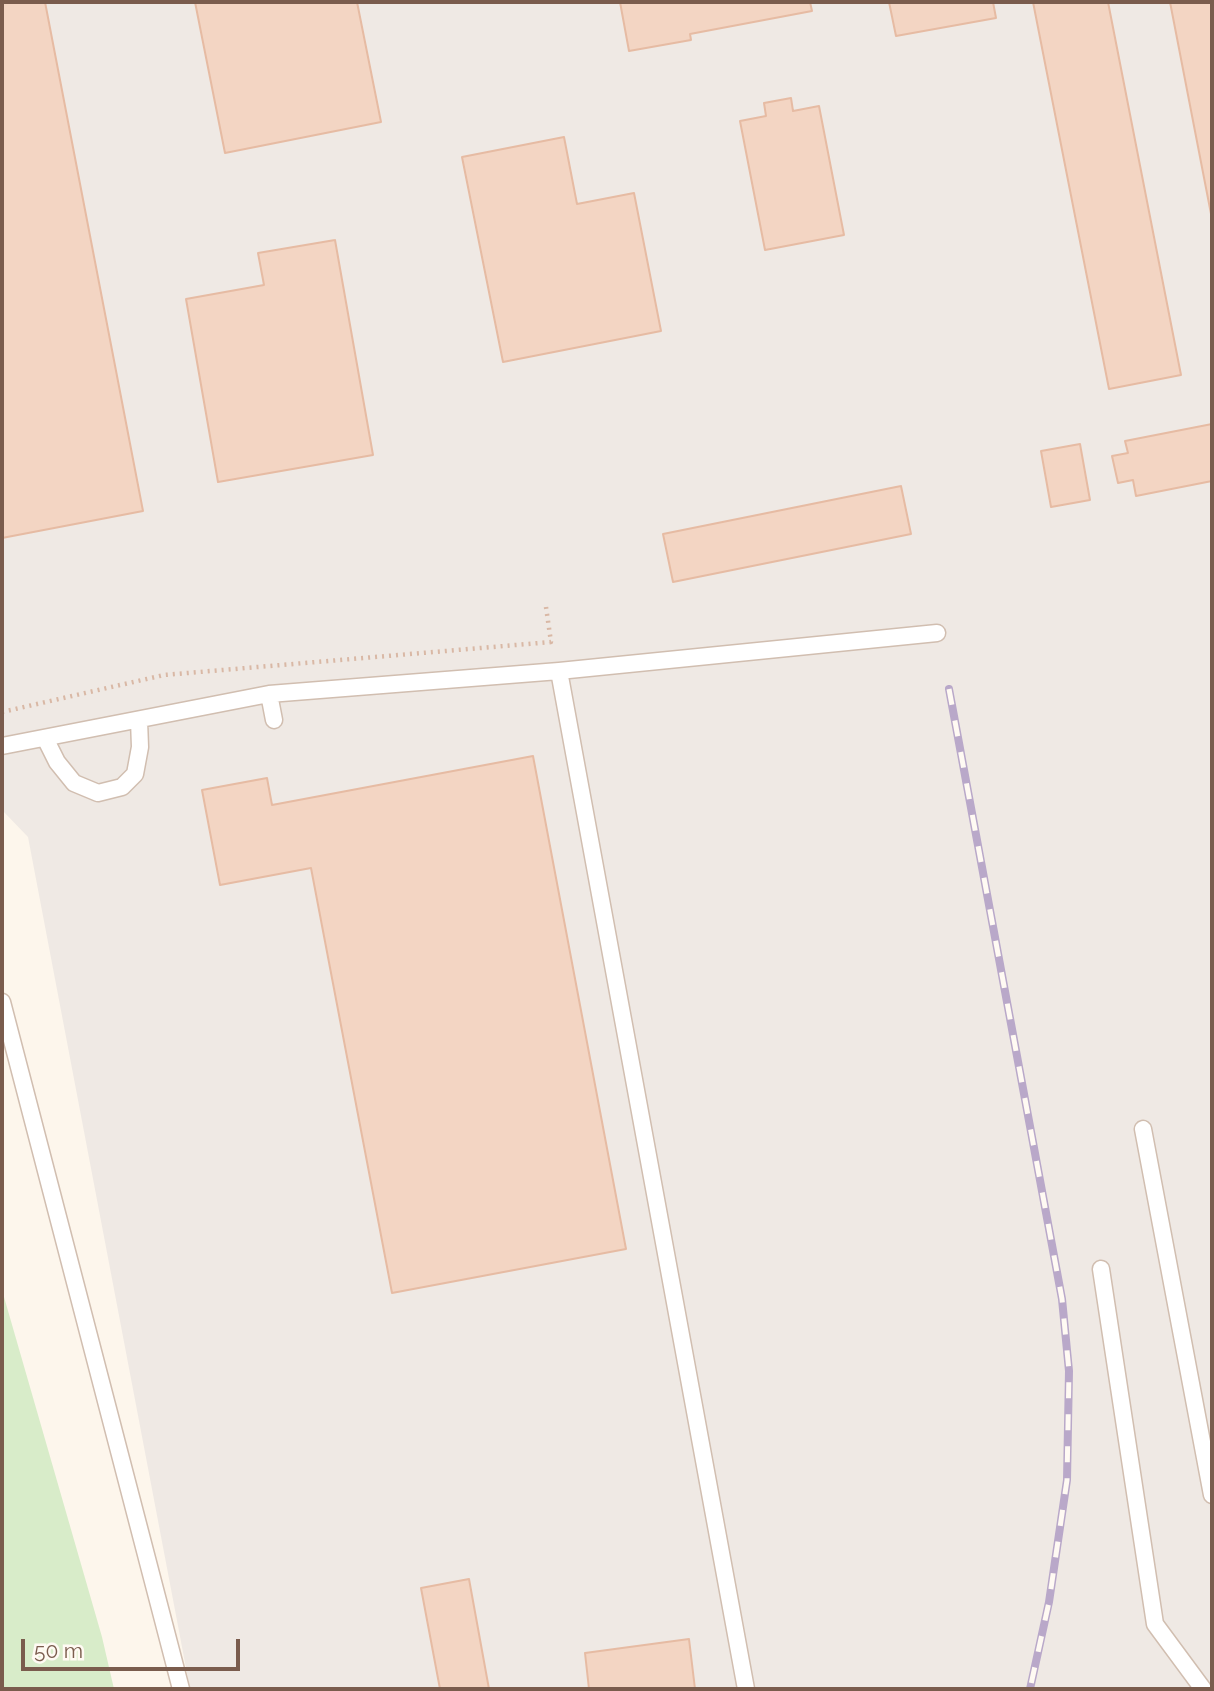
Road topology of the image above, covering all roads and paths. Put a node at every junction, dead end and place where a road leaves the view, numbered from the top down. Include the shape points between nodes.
1 (546, 607) dead end
2 (937, 633) dead end
3 (559, 671) junction
4 (269, 695) junction
5 (2, 712) edge
6 (139, 720) junction
7 (274, 720) dead end
8 (45, 738) junction
9 (2, 746) edge
10 (2, 1002) edge
11 (1143, 1129) dead end
12 (1101, 1269) dead end
13 (1212, 1495) edge
14 (181, 1689) edge
15 (746, 1689) edge
16 (1203, 1689) edge

1 - 5 path via 551,642 164,675
2 - 3 lane
3 - 4 lane
3 - 15 lane
4 - 6 lane
4 - 7 lane
6 - 8 lane
6 - 8 lane via 135,774 122,787 98,793 74,783
8 - 9 lane
10 - 14 lane
11 - 13 lane
12 - 16 lane via 1155,1623

